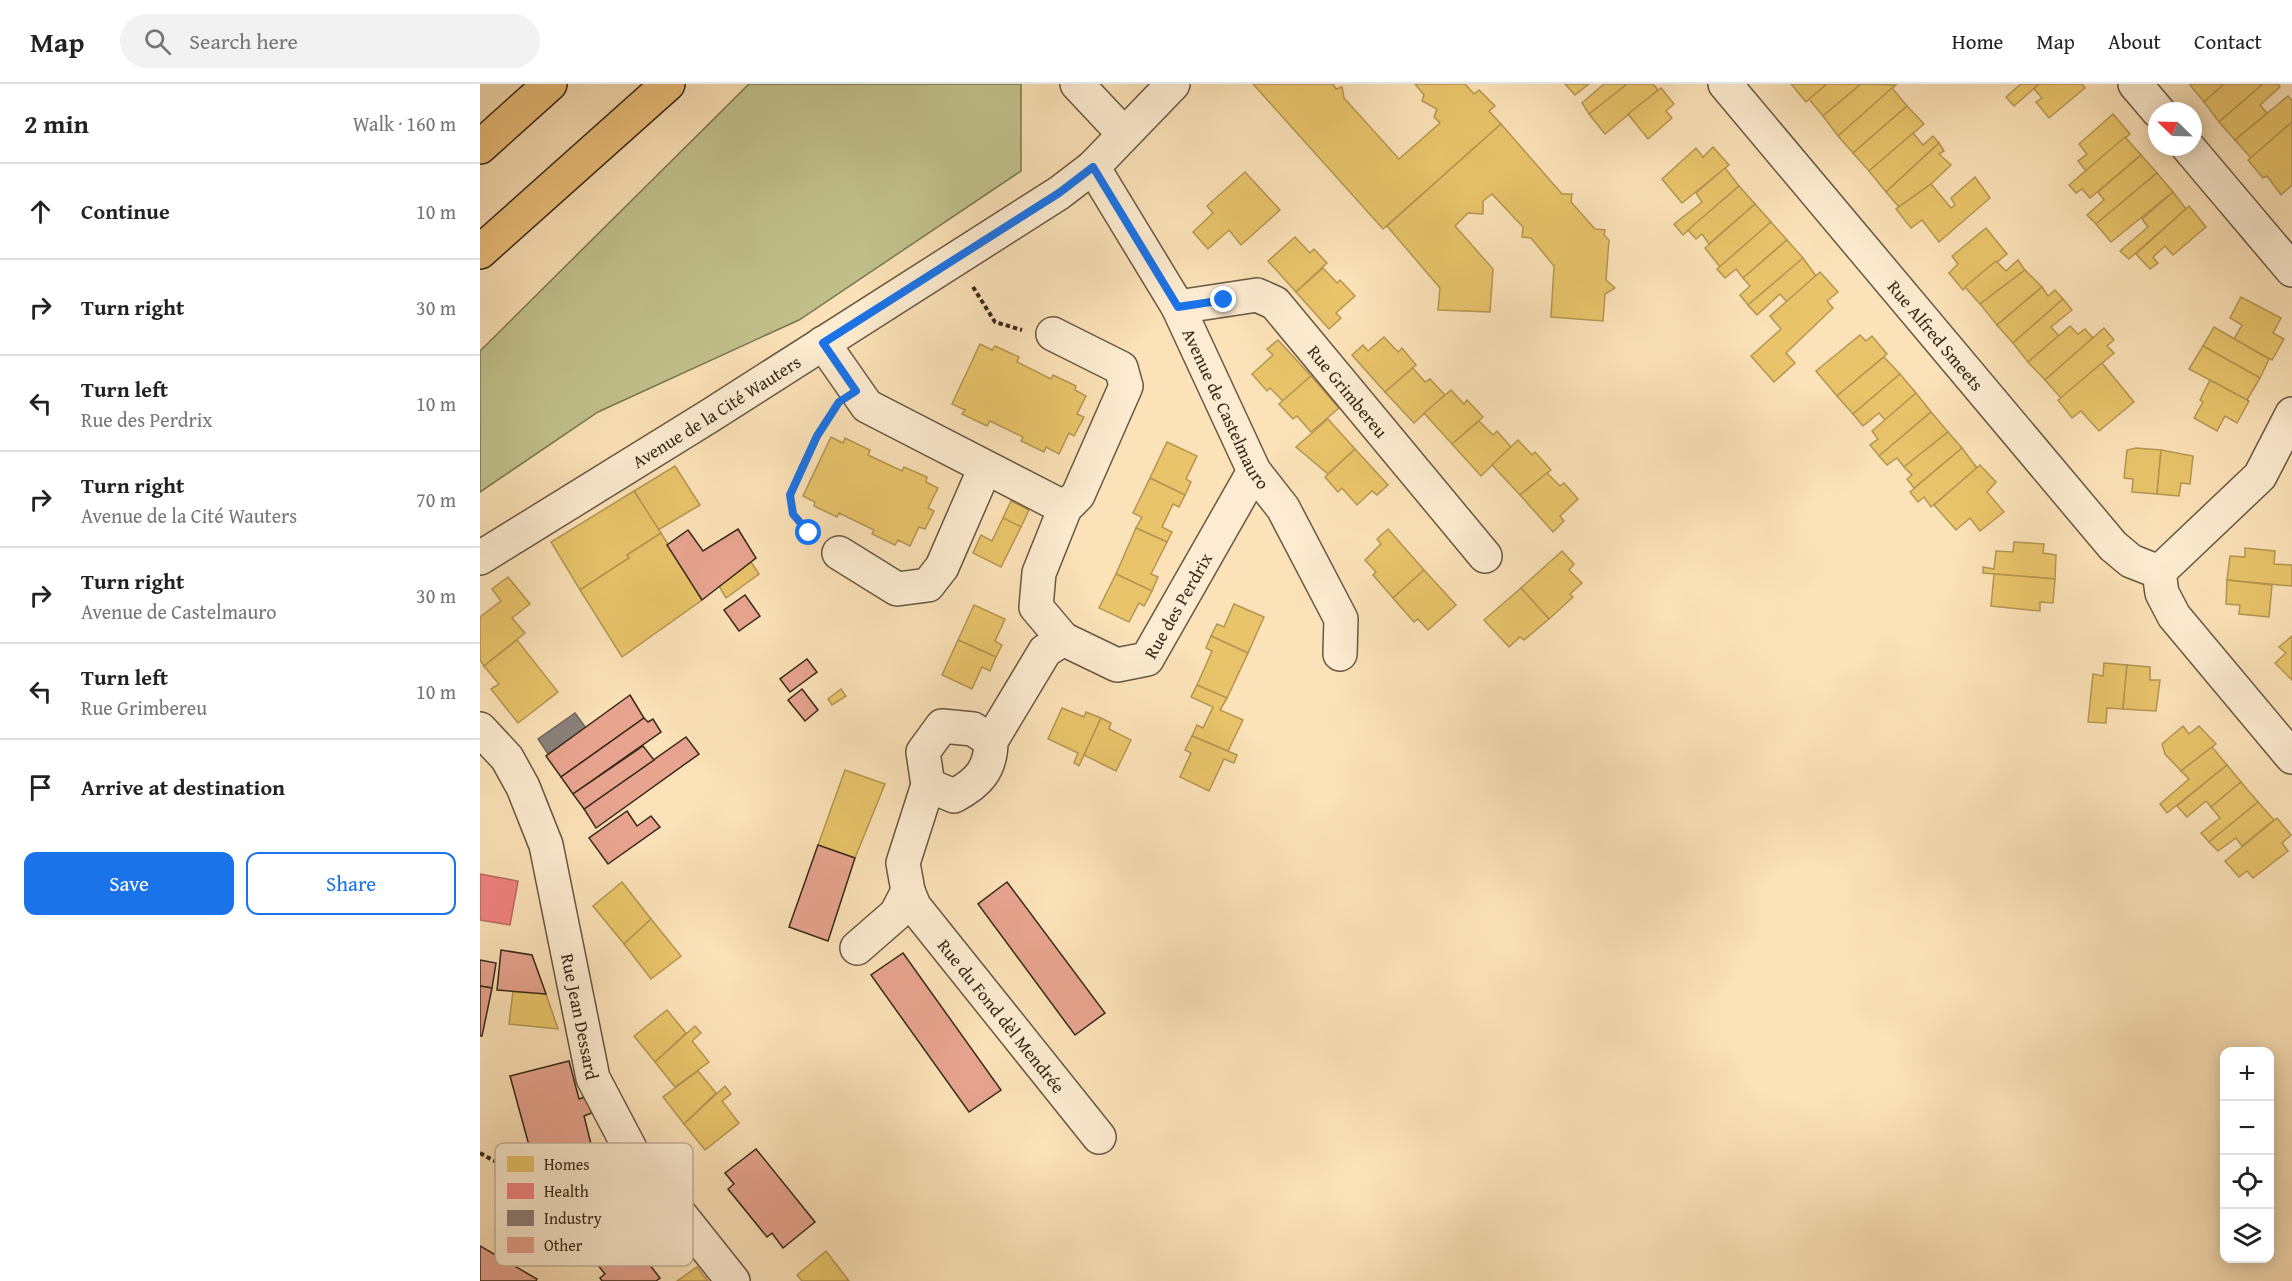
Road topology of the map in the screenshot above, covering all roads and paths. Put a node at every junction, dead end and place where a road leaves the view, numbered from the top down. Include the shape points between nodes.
1 (550, 84) edge
2 (668, 84) edge
3 (1077, 84) edge
4 (1173, 84) edge
5 (1725, 84) edge
6 (2135, 84) edge
7 (2150, 102) edge
8 (1123, 133) junction
9 (480, 147) edge
10 (2196, 156) edge
11 (1093, 167) junction
12 (480, 252) edge
13 (956, 258) junction
14 (2292, 270) edge
15 (1178, 307) junction
16 (1053, 334) joint
17 (823, 343) junction
18 (856, 391) junction
19 (2292, 414) edge
20 (2292, 464) edge
21 (985, 468) junction
22 (1254, 471) junction
23 (2260, 476) junction
24 (1065, 508) junction
25 (839, 553) joint
26 (1485, 556) dead end
27 (480, 558) edge
28 (2159, 572) junction
29 (1063, 639) junction
30 (1340, 654) dead end
31 (480, 729) edge
32 (991, 741) junction
33 (2292, 757) edge
34 (928, 785) junction
35 (908, 891) junction
36 (857, 948) dead end
37 (1099, 1137) dead end
38 (627, 1143) edge
39 (480, 1154) edge
40 (495, 1162) edge
41 (693, 1231) edge
42 (733, 1281) edge

1 - 9 highway
2 - 12 highway
3 - 8 street
4 - 8 street, Avenue de la Cité Wauters
5 - 28 street, Rue Alfred Smeets via 2113,546 2131,561
6 - 7 street
8 - 11 street, Avenue de la Cité Wauters
10 - 14 street
11 - 13 street, Avenue de la Cité Wauters
11 - 15 street, Avenue de Castelmauro
13 - 16 path via 995,322
13 - 17 street, Avenue de la Cité Wauters
15 - 22 street, Avenue de Castelmauro
15 - 26 street, Rue Grimbereu via 1257,295 1275,303
16 - 24 street, Rue des Perdrix via 1121,368 1126,386 1078,495
17 - 18 street
17 - 27 street, Avenue de la Cité Wauters
18 - 21 street via 867,406
18 - 25 path via 839,402 828,419 790,495 793,514 809,533
19 - 23 street
20 - 23 street
21 - 24 street
21 - 25 street via 942,567 928,585 897,589
22 - 29 street, Rue des Perdrix via 1147,659 1117,665
22 - 30 street, Avenue de Castelmauro via 1283,508 1341,619
23 - 28 street
24 - 29 street, Rue des Perdrix via 1039,573 1036,607
28 - 33 street via 2162,593 2174,616
29 - 32 street via 1045,651
31 - 38 street, Rue Jean Dessard via 507,758 546,845 593,1078
32 - 34 street via 986,772 972,786 954,796
32 - 34 street via 972,729 942,726 923,752
34 - 35 street, Rue du Fond dèl Mendrée via 903,863
35 - 36 street via 896,914
35 - 37 street, Rue du Fond dèl Mendrée via 914,906
39 - 40 path
41 - 42 street, Rue Jean Dessard

